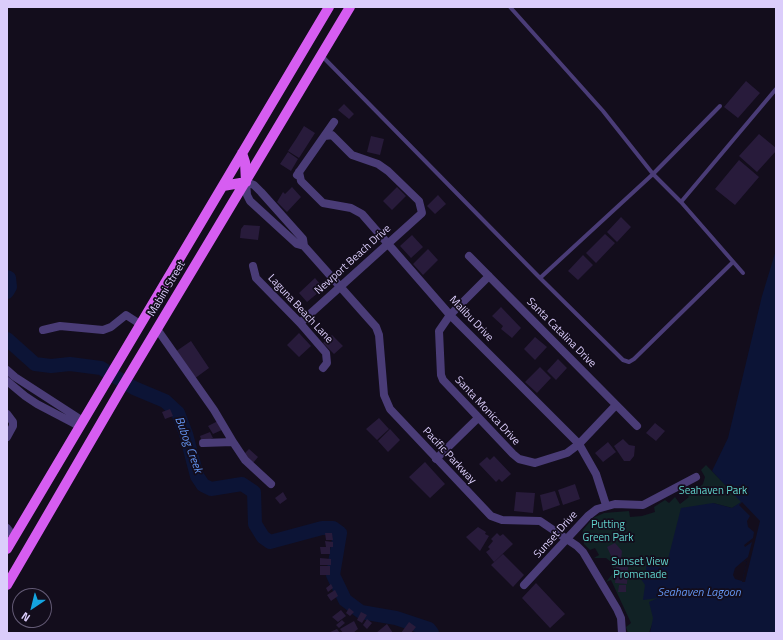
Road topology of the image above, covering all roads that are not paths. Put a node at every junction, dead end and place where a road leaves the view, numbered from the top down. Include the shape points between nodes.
1 (329, 7) edge
2 (350, 7) edge
3 (510, 7) edge
4 (322, 55) junction
5 (776, 90) edge
6 (720, 106) dead end
7 (334, 122) dead end
8 (325, 136) junction
9 (242, 153) junction
10 (653, 174) junction
11 (246, 182) junction
12 (223, 186) junction
13 (681, 202) junction
14 (272, 205) junction
15 (264, 213) junction
16 (388, 243) junction
17 (304, 246) junction
18 (469, 256) dead end
19 (733, 262) junction
20 (253, 266) dead end
21 (743, 273) dead end
22 (489, 276) junction
23 (540, 278) junction
24 (341, 286) junction
25 (450, 315) junction
26 (300, 323) junction
27 (140, 324) junction
28 (157, 329) junction
29 (43, 330) dead end
30 (323, 368) dead end
31 (7, 370) edge
32 (7, 381) edge
33 (616, 405) junction
34 (7, 414) edge
35 (478, 418) junction
36 (81, 424) junction
37 (637, 426) dead end
38 (7, 437) edge
39 (233, 442) junction
40 (203, 444) dead end
41 (579, 444) junction
42 (436, 459) junction
43 (696, 477) dead end
44 (271, 484) dead end
45 (606, 506) junction
46 (7, 528) edge
47 (14, 537) junction
48 (568, 539) junction
49 (7, 549) edge
50 (7, 585) edge
51 (524, 585) dead end
52 (622, 633) edge

1 - 9 main road, Mabini Street
2 - 4 main road, Mabini Street
3 - 10 lane via 603,111
4 - 11 main road, Mabini Street
4 - 23 lane
5 - 13 lane
6 - 10 lane
7 - 8 street
8 - 16 street, Malibu Drive via 297,176 323,203 357,210
8 - 16 street, Newport Beach Drive via 332,135 352,155 378,164 419,201 422,213
9 - 11 main road
9 - 12 main road, Mabini Street
10 - 13 lane
10 - 23 lane
11 - 12 main road
11 - 14 street, Pacific Parkway via 254,185
11 - 15 street, Pacific Parkway via 250,201
11 - 28 main road, Mabini Street
12 - 27 main road, Mabini Street
13 - 19 lane
14 - 15 street
14 - 17 street, Pacific Parkway via 303,239
15 - 17 street, Pacific Parkway via 297,244
16 - 24 street, Newport Beach Drive
16 - 25 street, Malibu Drive
17 - 24 street, Pacific Parkway
18 - 22 street, Santa Catalina Drive
19 - 21 lane
19 - 23 lane via 629,362 623,360
20 - 26 street, Laguna Beach Lane via 256,278
22 - 25 street, Santa Monica Drive
22 - 33 street, Santa Catalina Drive
24 - 26 street, Newport Beach Drive
24 - 42 street, Pacific Parkway via 378,330 386,402 395,416
25 - 35 street, Santa Monica Drive via 439,335 441,375
25 - 41 street, Malibu Drive
26 - 30 street, Laguna Beach Lane via 326,353
27 - 29 street via 126,315 103,330 60,326
27 - 36 main road, Mabini Street
28 - 39 street via 209,402
28 - 50 main road, Mabini Street
31 - 36 street via 63,406
32 - 36 street via 31,400
33 - 37 street, Santa Catalina Drive
33 - 41 street, Santa Monica Drive
34 - 38 street via 13,426
35 - 41 street, Santa Monica Drive via 519,460 535,463 567,453
35 - 42 street
36 - 47 main road, Mabini Street
39 - 40 street
39 - 44 street via 244,460
41 - 45 street, Malibu Drive via 596,474
42 - 48 street, Pacific Parkway via 491,516 502,520 540,521
43 - 45 street, Sunset Drive via 643,504
45 - 48 street, Sunset Drive via 588,516
46 - 47 street
47 - 49 main road, Mabini Street
48 - 51 street, Sunset Drive
48 - 52 street, Pacific Parkway via 583,552 617,609 621,618

